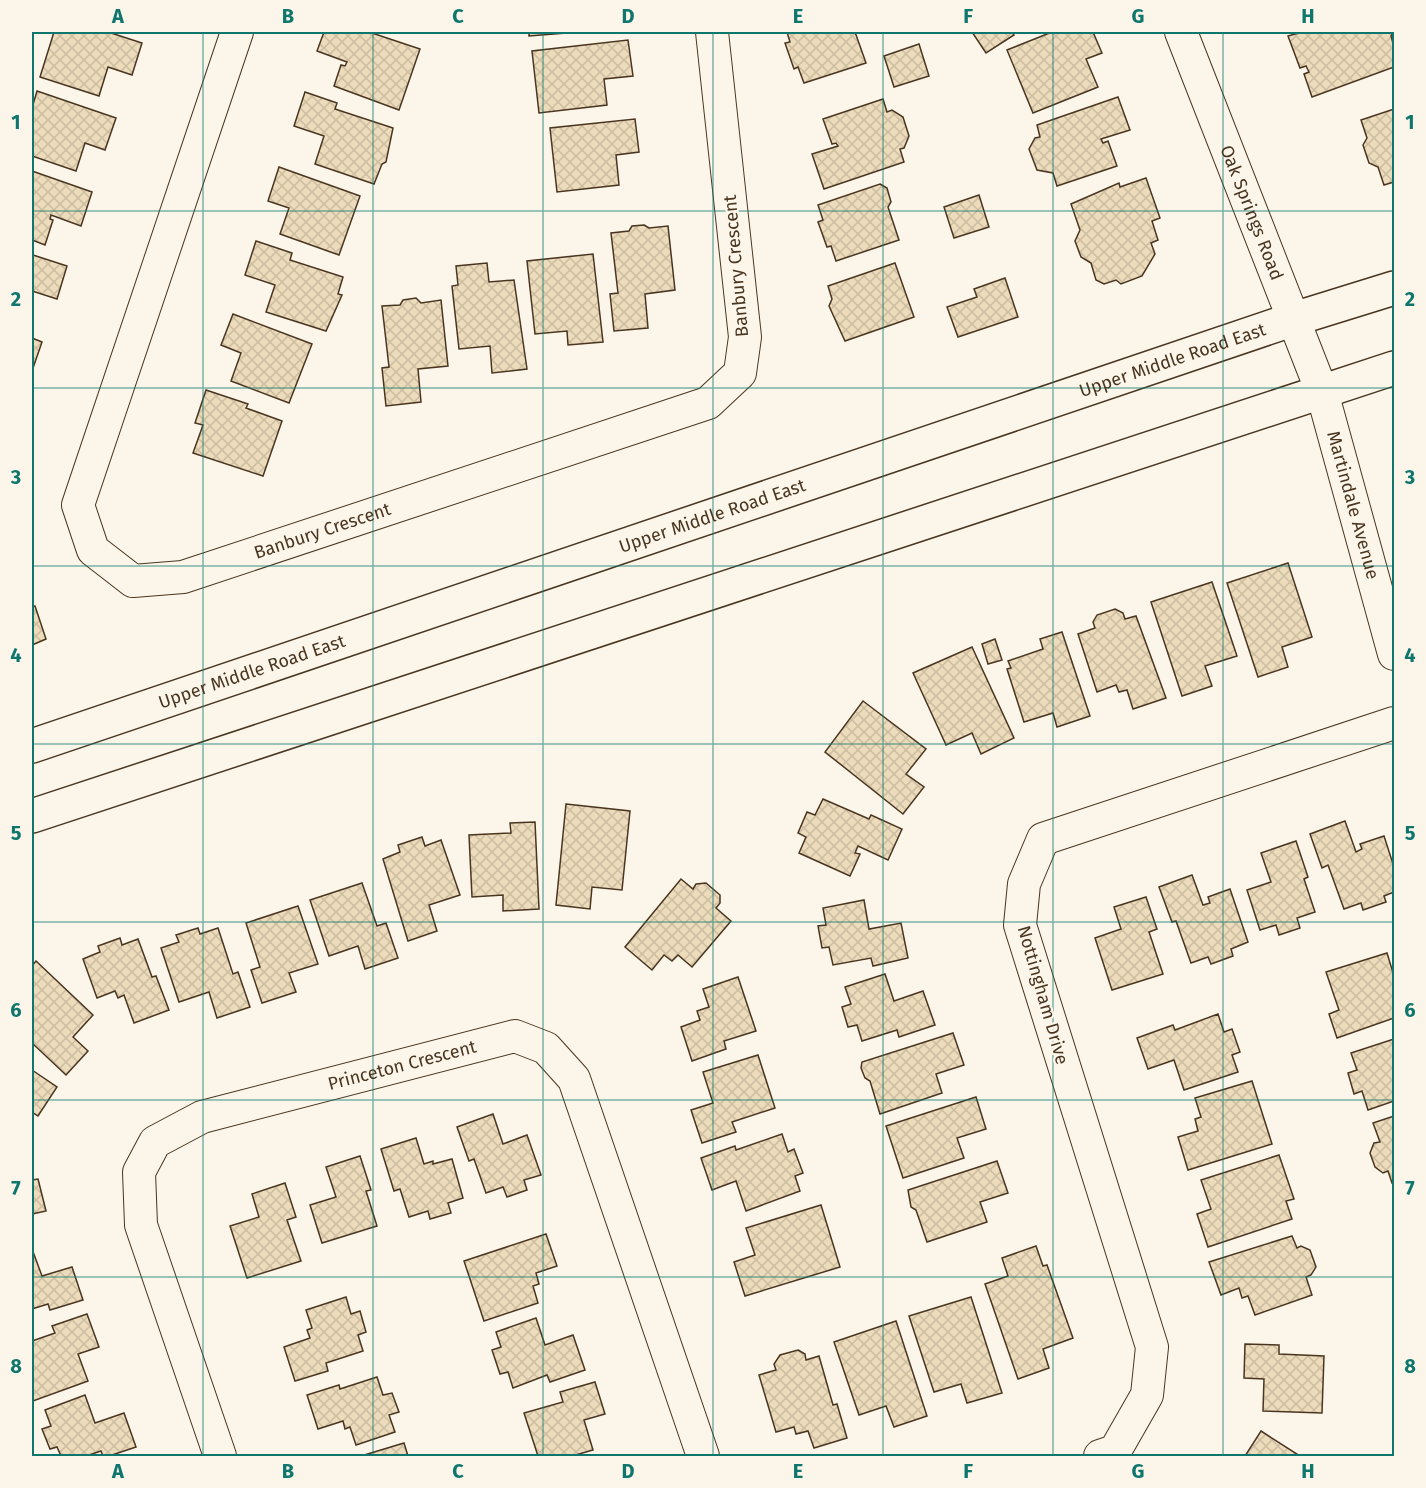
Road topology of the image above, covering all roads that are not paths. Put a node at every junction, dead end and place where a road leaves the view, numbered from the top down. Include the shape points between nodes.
1 (237, 32) edge
2 (712, 32) edge
3 (1181, 32) edge
4 (1395, 288) edge
5 (1294, 320) junction
6 (1395, 368) edge
7 (1322, 392) junction
8 (1395, 654) edge
9 (1395, 723) edge
10 (32, 746) edge
11 (32, 816) edge
12 (220, 1456) edge
13 (703, 1456) edge
14 (1100, 1456) edge

1 - 2 street, Banbury Crescent via 78,505 93,550 133,581 183,577 708,403 740,373 745,337
3 - 5 street, Oak Springs Road
4 - 5 main road, Upper Middle Road East
5 - 7 street, Oak Springs Road
5 - 10 main road, Upper Middle Road East
6 - 7 main road
7 - 8 street, Martindale Avenue
7 - 11 main road
9 - 14 street, Nottingham Drive via 1043,839 1024,884 1020,925 1152,1347 1147,1395 1114,1451
12 - 13 street, Princeton Crescent via 141,1225 139,1172 155,1142 202,1117 515,1036 546,1048 574,1079

